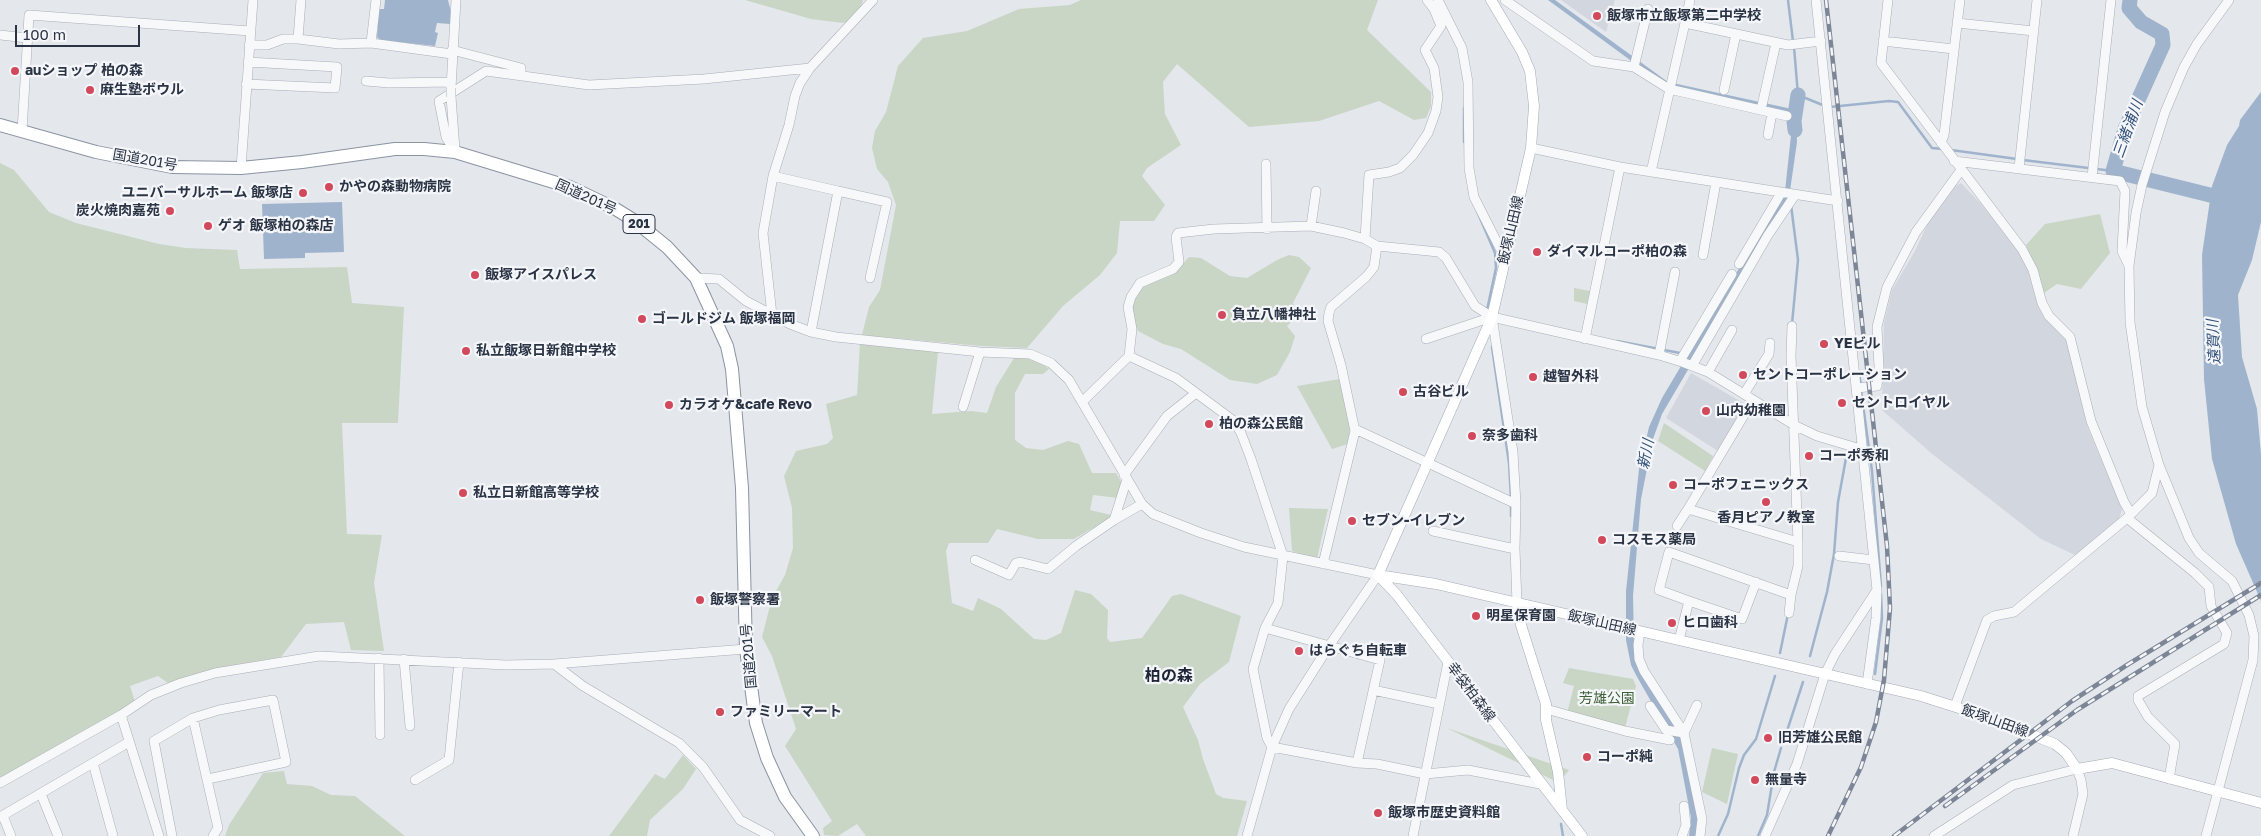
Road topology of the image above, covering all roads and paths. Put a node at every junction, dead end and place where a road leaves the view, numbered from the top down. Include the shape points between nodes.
1 (253, 0) edge
2 (301, 0) edge
3 (376, 0) edge
4 (456, 0) edge
5 (873, 0) edge
6 (1427, 0) edge
7 (1492, 0) edge
8 (1505, 0) edge
9 (1690, 0) edge
10 (1816, 0) edge
11 (1888, 0) edge
12 (1960, 0) edge
13 (2037, 0) edge
14 (2111, 0) edge
15 (2229, 0) edge
16 (1438, 5) edge
17 (1648, 9) dead end
18 (1685, 23) junction
19 (1957, 23) junction
20 (250, 31) junction
21 (2034, 31) junction
22 (1736, 34) junction
23 (0, 35) edge
24 (27, 38) junction
25 (298, 39) junction
26 (1820, 41) junction
27 (1883, 41) junction
28 (371, 43) junction
29 (1776, 43) junction
30 (249, 45) junction
31 (1954, 49) junction
32 (452, 52) junction
33 (248, 62) junction
34 (1635, 63) junction
35 (810, 68) junction
36 (522, 76) junction
37 (366, 81) dead end
38 (246, 84) junction
39 (1671, 86) junction
40 (451, 89) junction
41 (1724, 90) dead end
42 (1762, 107) junction
43 (1772, 112) junction
44 (1788, 116) dead end
45 (0, 125) edge
46 (22, 131) junction
47 (1768, 135) dead end
48 (1941, 143) junction
49 (1531, 148) junction
50 (456, 152) junction
51 (1954, 161) junction
52 (1266, 164) dead end
53 (1620, 167) junction
54 (241, 168) junction
55 (2019, 168) junction
56 (1961, 170) junction
57 (1651, 172) junction
58 (773, 176) junction
59 (2092, 177) junction
60 (1716, 182) junction
61 (838, 191) junction
62 (1316, 191) dead end
63 (1788, 194) junction
64 (1838, 201) junction
65 (1311, 226) junction
66 (1267, 229) junction
67 (1365, 239) junction
68 (1376, 246) junction
69 (1703, 255) dead end
70 (1504, 256) junction
71 (1738, 264) dead end
72 (2129, 266) junction
73 (1675, 272) dead end
74 (1732, 274) dead end
75 (696, 278) junction
76 (870, 278) dead end
77 (772, 316) junction
78 (1492, 317) junction
79 (1792, 326) dead end
80 (1732, 330) dead end
81 (811, 332) junction
82 (1426, 339) dead end
83 (1585, 339) junction
84 (1770, 342) dead end
85 (980, 352) junction
86 (1659, 355) junction
87 (1129, 356) junction
88 (1686, 364) junction
89 (1708, 372) junction
90 (1859, 388) junction
91 (1196, 393) junction
92 (1744, 394) junction
93 (1753, 400) junction
94 (1082, 402) junction
95 (963, 407) dead end
96 (1794, 425) junction
97 (1355, 429) junction
98 (1864, 450) junction
99 (1428, 464) junction
100 (2159, 465) junction
101 (1126, 477) junction
102 (1512, 502) junction
103 (1142, 504) junction
104 (1688, 509) junction
105 (2129, 516) junction
106 (1114, 520) junction
107 (1677, 526) dead end
108 (1433, 531) dead end
109 (1798, 542) junction
110 (1511, 548) junction
111 (1283, 556) junction
112 (1839, 556) dead end
113 (974, 560) dead end
114 (1874, 560) junction
115 (1323, 564) junction
116 (1378, 575) junction
117 (1756, 582) junction
118 (1877, 590) junction
119 (1791, 595) junction
120 (1689, 601) junction
121 (1517, 603) junction
122 (1789, 613) dead end
123 (1265, 628) junction
124 (1638, 631) junction
125 (1679, 640) junction
126 (1328, 646) junction
127 (746, 648) junction
128 (378, 658) junction
129 (404, 659) junction
130 (459, 662) junction
131 (1448, 662) junction
132 (554, 664) junction
133 (1825, 674) junction
134 (1867, 684) junction
135 (1373, 690) junction
136 (1439, 704) junction
137 (1696, 705) dead end
138 (1650, 706) dead end
139 (1955, 706) junction
140 (1546, 709) junction
141 (121, 715) junction
142 (193, 718) junction
143 (410, 726) dead end
144 (1682, 733) junction
145 (380, 735) dead end
146 (1670, 740) dead end
147 (129, 742) junction
148 (1272, 747) junction
149 (94, 763) junction
150 (1357, 763) junction
151 (2077, 769) junction
152 (1425, 774) junction
153 (208, 778) junction
154 (2169, 779) junction
155 (415, 780) dead end
156 (0, 783) edge
157 (1540, 784) junction
158 (2221, 793) junction
159 (41, 794) junction
160 (2261, 803) edge
161 (1684, 806) dead end
162 (1562, 811) junction
163 (2, 816) edge
164 (11, 836) edge
165 (58, 836) edge
166 (113, 836) edge
167 (159, 836) edge
168 (172, 836) edge
169 (212, 836) edge
170 (770, 836) edge
171 (813, 836) edge
172 (1247, 836) edge
173 (1413, 836) edge
174 (1582, 836) edge
175 (1682, 836) edge
176 (1700, 836) edge
177 (1765, 836) edge
178 (1934, 836) edge
179 (2073, 836) edge
180 (2206, 836) edge

1 - 20 street
2 - 25 street
3 - 28 street
4 - 32 street
5 - 35 street
6 - 16 street
7 - 49 main road, 飯塚山田線 via 1530,71 1534,106
8 - 34 street via 1593,61
9 - 18 street
10 - 26 street
11 - 27 street
12 - 19 street
13 - 21 street
14 - 59 street
15 - 72 street via 2188,60 2165,112 2142,185
16 - 67 street via 1440,26 1425,50 1434,68 1438,97 1436,111 1428,133 1400,168 1369,175
16 - 70 street via 1462,48 1468,82 1469,168 1474,197
17 - 34 street
18 - 22 street
18 - 39 street
19 - 21 street
19 - 31 street
20 - 24 street via 29,15
20 - 30 street
21 - 55 street
22 - 29 street
22 - 41 street
23 - 24 street
24 - 46 street
25 - 28 street via 338,44
25 - 30 street
26 - 29 street
26 - 64 street
27 - 31 street
27 - 48 street via 1881,63
28 - 32 street
29 - 42 street
30 - 33 street
31 - 48 street
32 - 36 street via 521,68
32 - 40 street
33 - 38 street
33 - 38 street via 337,67 335,88
34 - 39 street
35 - 36 street via 704,79 589,85
35 - 58 street via 795,96
36 - 50 street via 486,70 439,100 446,137
37 - 40 street
38 - 54 street
39 - 42 street
39 - 57 street
40 - 50 street
42 - 43 street
43 - 44 street
43 - 47 street
45 - 46 highway, 国道201号 / 201
46 - 54 highway, 国道201号 / 201 via 96,152 172,167
48 - 51 street
49 - 53 street
49 - 70 main road, 飯塚山田線
50 - 54 highway, 国道201号 / 201 via 395,149
50 - 75 highway, 国道201号 / 201 via 570,187 614,208 667,247
51 - 55 street
51 - 56 street
52 - 66 street
53 - 57 street
53 - 83 street
55 - 59 street
56 - 90 street via 1916,232 1886,287 1877,327 1877,386
56 - 105 street via 2022,249 2033,270 2042,303 2070,337 2091,421
57 - 60 street
58 - 61 street
58 - 77 street via 764,233
59 - 72 street via 2116,180 2124,185 2122,251
60 - 63 street
60 - 69 street
61 - 76 street via 887,202
61 - 81 street
62 - 65 street
63 - 64 street
63 - 71 street
63 - 88 street via 1768,235
64 - 90 street
65 - 66 street
65 - 67 street
66 - 87 street via 1178,233 1179,262 1173,269 1140,283 1130,297 1128,307 1132,329
67 - 68 street
68 - 78 street via 1442,253 1475,306
68 - 97 street via 1374,266 1331,307 1328,321 1342,365
70 - 78 main road, 飯塚山田線
72 - 100 street via 2130,322 2142,407
73 - 86 street
74 - 88 street
75 - 77 street via 719,279 746,301
75 - 127 highway, 国道201号 / 201 via 727,346 732,369 742,488
77 - 81 street
78 - 82 street
78 - 83 street
78 - 99 main road, 飯塚山田線
78 - 102 street via 1513,452
79 - 96 street
80 - 89 street
81 - 85 street
83 - 86 street
84 - 92 street via 1769,354
85 - 94 street via 1030,354 1051,363 1069,380
85 - 95 street
86 - 88 street
87 - 91 street via 1158,368
87 - 94 street
88 - 89 street
89 - 92 street
90 - 98 street
91 - 101 street via 1167,416
91 - 111 street via 1234,421 1241,432
92 - 93 street
93 - 96 street
93 - 104 street
94 - 101 street
96 - 98 street via 1816,436
96 - 109 street
97 - 99 street
97 - 115 street
98 - 114 street
99 - 102 street
99 - 116 main road, 飯塚山田線
100 - 105 street via 2152,493
100 - 158 street via 2189,538 2232,581 2253,629 2252,660
101 - 103 street
101 - 106 street
102 - 110 street
103 - 106 street
103 - 111 street via 1152,514 1201,533
104 - 107 street
104 - 109 street
105 - 139 street via 2014,612 1987,620
105 - 154 street via 2209,587 2211,606 2227,633 2224,644 2138,696 2148,717 2175,744
106 - 113 street via 1048,569 1020,562 1008,575
108 - 110 street
109 - 119 street via 1798,566
110 - 121 street
111 - 115 street
111 - 123 street via 1278,602
112 - 114 street
114 - 118 street
115 - 116 street
116 - 121 main road, 飯塚山田線 via 1436,584
116 - 126 street
116 - 131 main road, 幸袋柏森線
117 - 119 street
117 - 120 street via 1742,619
117 - 120 street via 1669,552 1659,590
118 - 133 street
118 - 134 street
119 - 122 street
120 - 125 street
121 - 124 main road, 飯塚山田線
121 - 140 main road
123 - 126 street
123 - 148 street via 1253,669 1267,738
124 - 125 main road, 飯塚山田線
124 - 144 street via 1639,659 1644,671
125 - 133 main road, 飯塚山田線
126 - 135 street via 1380,660
126 - 148 street via 1289,709
127 - 132 street
127 - 171 highway, 国道201号 / 201 via 756,723 767,758 785,797
128 - 129 street
128 - 141 street via 320,656 215,672 151,695
128 - 145 street
129 - 130 street
129 - 143 street
130 - 132 street
130 - 155 street via 450,760
131 - 136 street
131 - 157 main road, 幸袋柏森線
132 - 170 street via 583,686 679,743 703,767 740,820
133 - 134 main road, 飯塚山田線
133 - 177 street via 1797,764
134 - 139 main road, 飯塚山田線
135 - 136 street
135 - 150 street
136 - 152 street
137 - 144 street
138 - 144 street via 1666,730
139 - 151 main road, 飯塚山田線 via 2055,744
140 - 146 street
140 - 162 main road
141 - 147 street
141 - 156 street
142 - 153 street
142 - 153 street via 273,700 286,762
142 - 168 street via 154,741
144 - 176 street via 1702,819
147 - 149 street
147 - 167 street
148 - 150 street
148 - 172 street
149 - 159 street
149 - 166 street
150 - 152 street
151 - 154 main road via 2112,763
151 - 178 street via 2013,785
151 - 179 street via 2083,794
152 - 157 street via 1468,770
152 - 173 street
153 - 169 street via 218,828
154 - 158 main road
157 - 162 main road, 幸袋柏森線
158 - 160 main road
158 - 180 street
159 - 163 street
159 - 165 street
161 - 175 street via 1686,825
162 - 174 main road, 幸袋柏森線
163 - 164 street

